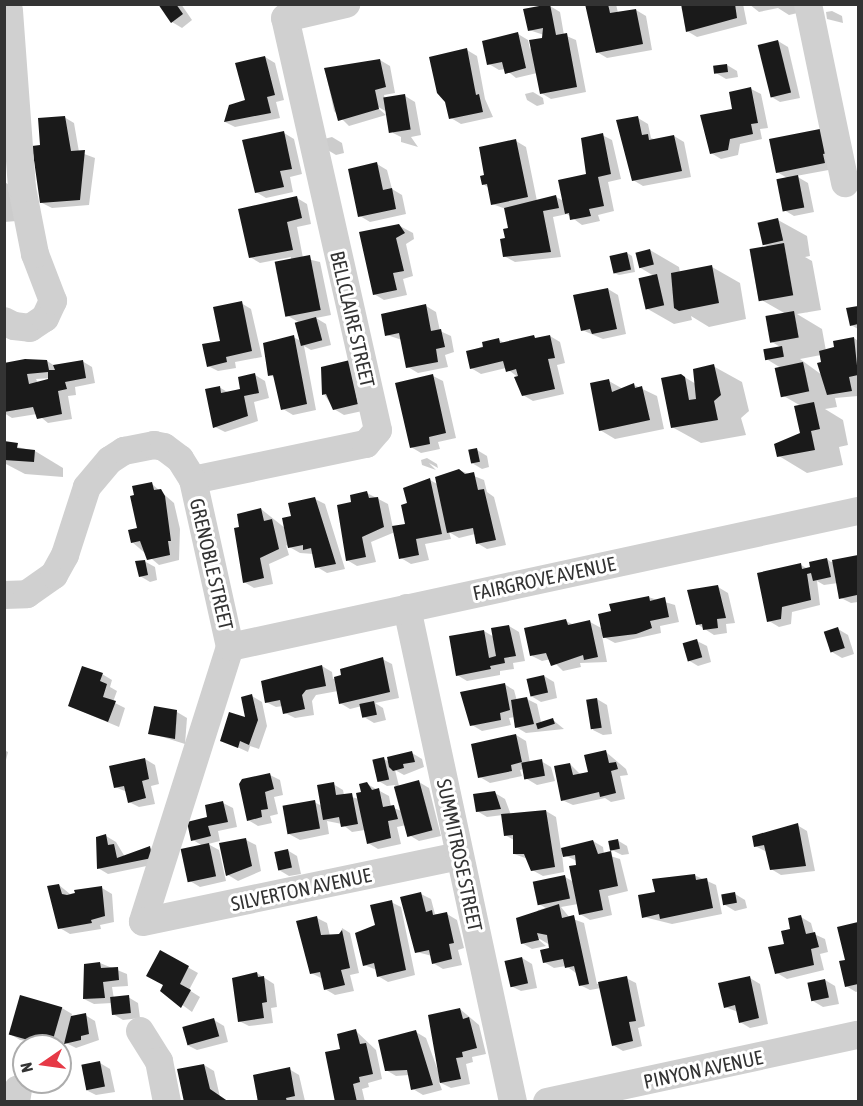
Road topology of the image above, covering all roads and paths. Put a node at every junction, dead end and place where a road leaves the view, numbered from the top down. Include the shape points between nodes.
1 (345, 4) edge
2 (808, 4) edge
3 (9, 9) dead end
4 (845, 183) dead end
5 (4, 321) edge
6 (193, 480) junction
7 (858, 511) edge
8 (4, 595) edge
9 (407, 608) junction
10 (230, 646) junction
11 (459, 856) junction
12 (143, 922) joint
13 (140, 1031) dead end
14 (858, 1035) edge
15 (167, 1101) edge
16 (513, 1101) edge
17 (547, 1101) edge

1 - 6 street, BELLCLAIRE STREET via 285,18 378,430 366,444
2 - 4 street
3 - 5 street via 22,188 35,254 53,301 45,318 30,328
6 - 8 street, GRENOBLE STREET via 180,459 164,447 139,446 123,451 87,487 65,555 54,575 27,594
6 - 10 street, GRENOBLE STREET
7 - 9 street, FAIRGROVE AVENUE
9 - 10 street, FAIRGROVE AVENUE
9 - 11 street, SUMMITROSE STREET
10 - 12 street, GRENOBLE STREET
11 - 12 street, SILVERTON AVENUE
11 - 16 street, SUMMITROSE STREET
13 - 15 street via 159,1061
14 - 17 street, PINYON AVENUE

